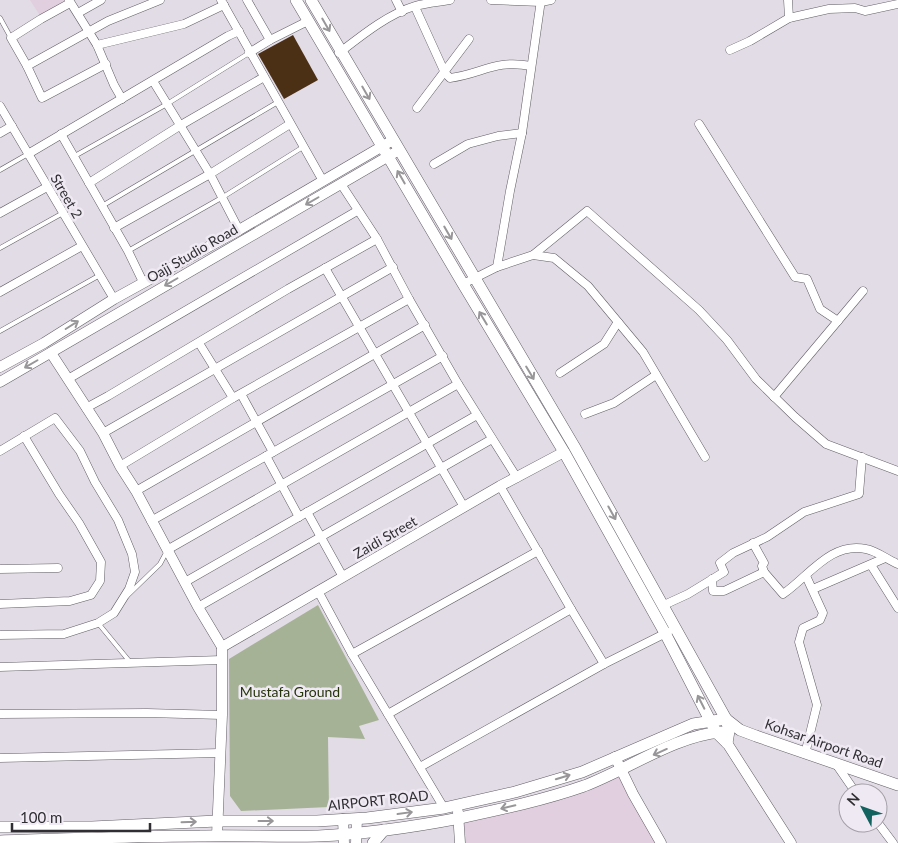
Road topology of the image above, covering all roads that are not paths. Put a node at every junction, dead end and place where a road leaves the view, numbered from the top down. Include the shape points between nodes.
1 (101, 0) edge
2 (160, 0) edge
3 (247, 0) edge
4 (296, 0) edge
5 (311, 0) edge
6 (396, 0) edge
7 (450, 0) edge
8 (491, 0) edge
9 (551, 0) edge
10 (788, 0) edge
11 (70, 1) edge
12 (541, 1) edge
13 (222, 3) edge
14 (418, 4) edge
15 (855, 4) edge
16 (898, 4) edge
17 (402, 12) junction
18 (78, 13) junction
19 (0, 18) edge
20 (789, 18) junction
21 (308, 21) junction
22 (239, 31) junction
23 (89, 32) junction
24 (11, 38) junction
25 (469, 39) dead end
26 (270, 40) junction
27 (97, 45) junction
28 (730, 50) dead end
29 (341, 51) junction
30 (250, 53) junction
31 (331, 58) junction
32 (106, 64) junction
33 (27, 66) junction
34 (531, 66) junction
35 (445, 73) junction
36 (264, 77) junction
37 (153, 81) junction
38 (122, 99) junction
39 (278, 102) junction
40 (167, 104) junction
41 (0, 106) edge
42 (417, 108) dead end
43 (290, 124) junction
44 (699, 124) dead end
45 (12, 126) junction
46 (181, 126) junction
47 (0, 133) edge
48 (522, 133) junction
49 (60, 134) junction
50 (393, 140) junction
51 (303, 146) junction
52 (382, 146) junction
53 (195, 150) junction
54 (400, 150) junction
55 (28, 154) junction
56 (389, 156) junction
57 (73, 157) junction
58 (434, 164) dead end
59 (0, 170) edge
60 (210, 174) junction
61 (322, 181) junction
62 (89, 183) junction
63 (340, 184) junction
64 (47, 187) junction
65 (223, 197) junction
66 (102, 206) junction
67 (358, 211) junction
68 (63, 212) junction
69 (0, 213) edge
70 (114, 228) junction
71 (239, 230) junction
72 (377, 239) junction
73 (82, 246) junction
74 (0, 248) edge
75 (128, 251) junction
76 (533, 254) junction
77 (496, 267) junction
78 (325, 268) junction
79 (393, 268) junction
80 (100, 275) junction
81 (474, 279) junction
82 (143, 282) junction
83 (463, 284) junction
84 (863, 291) dead end
85 (0, 292) edge
86 (341, 297) junction
87 (114, 299) junction
88 (409, 299) junction
89 (838, 321) junction
90 (618, 322) junction
91 (425, 326) junction
92 (359, 327) junction
93 (0, 331) edge
94 (44, 342) junction
95 (199, 342) junction
96 (51, 353) junction
97 (375, 354) junction
98 (443, 356) junction
99 (0, 367) edge
100 (215, 369) junction
101 (560, 373) dead end
102 (656, 375) junction
103 (68, 379) junction
104 (0, 382) edge
105 (458, 384) junction
106 (393, 385) junction
107 (241, 394) junction
108 (774, 397) junction
109 (233, 398) junction
110 (86, 408) junction
111 (409, 412) junction
112 (585, 414) dead end
113 (477, 415) junction
114 (256, 422) junction
115 (103, 433) junction
116 (24, 436) junction
117 (492, 439) junction
118 (427, 444) junction
119 (0, 450) edge
120 (273, 452) junction
121 (564, 452) junction
122 (266, 456) junction
123 (705, 457) dead end
124 (862, 457) junction
125 (120, 466) junction
126 (441, 468) junction
127 (898, 471) edge
128 (517, 478) junction
129 (281, 485) junction
130 (500, 486) junction
131 (136, 490) junction
132 (464, 507) junction
133 (307, 512) junction
134 (298, 517) junction
135 (151, 521) junction
136 (321, 537) junction
137 (753, 543) junction
138 (167, 550) junction
139 (538, 551) junction
140 (885, 558) junction
141 (898, 564) edge
142 (871, 565) junction
143 (58, 568) dead end
144 (0, 569) edge
145 (764, 572) junction
146 (806, 576) junction
147 (343, 577) junction
148 (712, 579) junction
149 (185, 582) junction
150 (813, 589) junction
151 (318, 591) junction
152 (122, 601) junction
153 (0, 604) edge
154 (664, 605) junction
155 (198, 607) junction
156 (898, 608) edge
157 (571, 609) junction
158 (98, 623) junction
159 (676, 628) junction
160 (665, 633) junction
161 (0, 634) edge
162 (222, 647) junction
163 (352, 654) junction
164 (222, 660) junction
165 (132, 664) junction
166 (604, 664) junction
167 (0, 667) edge
168 (0, 714) edge
169 (388, 714) junction
170 (222, 715) junction
171 (710, 720) junction
172 (732, 727) junction
173 (716, 732) junction
174 (727, 743) junction
175 (220, 753) junction
176 (805, 754) junction
177 (615, 757) junction
178 (0, 758) edge
179 (835, 763) junction
180 (420, 768) junction
181 (621, 769) junction
182 (849, 783) edge
183 (898, 785) edge
184 (457, 805) junction
185 (444, 808) junction
186 (459, 818) junction
187 (357, 819) junction
188 (343, 820) junction
189 (217, 821) junction
190 (0, 827) edge
191 (384, 830) junction
192 (217, 835) junction
193 (356, 838) edge
194 (321, 839) edge
195 (344, 839) edge
196 (0, 841) edge
197 (373, 843) edge
198 (460, 843) edge
199 (662, 843) edge
200 (791, 843) edge

1 - 18 street
2 - 23 street
3 - 26 street
4 - 21 main road
5 -> 29 main road
6 - 17 street
7 - 14 street
8 - 12 street
9 - 12 street
10 - 20 street
11 - 18 street
11 - 24 street
12 - 34 street
13 - 22 street
13 - 27 street via 184,24
14 - 17 street
14 - 35 street
15 - 16 street via 865,11
15 - 20 street
17 - 29 street
18 - 23 street
19 - 24 lane
20 - 28 street
21 - 26 street
21 - 31 main road
22 - 30 street
22 - 37 street
23 - 27 street
23 - 33 street
24 - 33 street
25 - 35 street
26 - 30 street
27 - 32 street
29 - 31 street
29 -> 50 main road
30 - 36 street
30 - 40 lane
31 - 52 main road
32 - 33 street via 42,98
32 - 38 street
34 - 35 street via 502,64 450,78
34 - 48 street
35 - 42 street
36 - 39 street
36 - 46 street
37 - 38 street
37 - 40 street
38 - 49 street
39 - 43 street
39 - 53 lane
40 - 46 street
40 - 57 lane
41 - 45 street, Street 2
43 - 51 street
43 - 60 street
44 - 89 street via 794,277 807,279 820,309
45 - 47 street
45 - 55 street, Street 2
46 - 53 street
46 - 62 street
48 - 58 street via 468,144
48 - 77 street
49 - 55 street
49 - 57 street
50 - 52 street, Oajj Studio Road
50 - 54 main road
51 - 61 street
51 - 65 lane
52 - 56 main road
52 - 61 street, Oajj Studio Road
53 - 60 street
53 - 66 lane
54 - 56 street, Oajj Studio Road
54 -> 81 main road
55 - 59 lane
55 - 64 street, Street 2
56 - 63 street, Oajj Studio Road
83 -> 56 main road
57 - 62 street
60 - 65 street
60 - 70 street
61 - 71 street, Oajj Studio Road
62 - 66 street
63 - 67 street
63 -> 96 street, Oajj Studio Road
64 - 68 street, Street 2
64 - 69 street
65 - 71 street
65 - 75 lane
66 - 70 street
67 - 72 street
67 - 103 street
68 - 73 street, Street 2
68 - 74 lane
70 - 75 street
71 - 82 street, Oajj Studio Road
72 - 78 street
72 - 79 street
73 - 80 street, Street 2
73 - 85 street
75 - 82 street
76 - 77 street
76 - 90 street via 554,258 588,286
76 - 108 street via 587,211 699,310 727,340 756,380
77 - 81 street
78 - 86 street
78 - 95 street
79 - 86 street
79 - 88 street
80 - 87 street, Street 2
80 - 93 lane
81 - 83 street
81 -> 154 main road
82 - 87 street, Oajj Studio Road
121 -> 83 main road
84 - 89 street
86 - 92 street
86 - 100 street
94 -> 87 street, Oajj Studio Road
88 - 91 street
88 - 92 street
89 - 108 street
90 - 101 street via 604,344
90 - 102 street via 643,352
91 - 97 street
91 - 98 street
92 - 97 street
92 - 107 street
94 - 96 street
94 - 99 street, Oajj Studio Road
95 - 100 street
95 - 110 street
96 - 103 street
96 -> 104 street, Oajj Studio Road
97 - 106 street
97 - 114 street
98 - 105 street
98 - 106 street
100 - 109 street
100 - 115 street
102 - 112 street via 614,404
102 - 123 street
103 - 110 street
105 - 111 street
105 - 113 street
106 - 111 street
106 - 120 street
107 - 109 street
107 - 114 street
108 - 124 street via 826,444
109 - 125 street
110 - 115 street
111 - 118 street
111 - 129 street
113 - 117 street
113 - 118 street
114 - 120 street
114 - 131 street
115 - 125 street
116 - 119 street
116 - 152 street via 56,418 80,451 118,520 132,554 135,572
116 - 153 street via 101,562 100,581 91,595 70,600
117 - 126 street
117 - 128 street
118 - 126 street
118 - 133 street
120 - 122 street
121 - 128 street, Zaidi Street
121 - 160 main road
122 - 129 street
122 - 135 street
124 - 127 street
124 - 137 street via 859,494 804,512
125 - 131 street
126 - 132 street
126 - 136 street
128 - 130 street, Zaidi Street
129 - 134 street
129 - 138 street
130 - 132 street, Zaidi Street
130 - 139 street
131 - 135 street
132 - 147 street, Zaidi Street
133 - 134 street
133 - 136 street
134 - 149 street
135 - 138 street
136 - 147 street
136 - 155 street
137 - 145 street via 764,564
137 - 148 street via 720,563 724,572
138 - 149 street
138 - 152 lane via 160,564
139 - 157 street
139 - 163 street
140 - 141 street
140 - 142 street
140 - 146 street via 867,548 849,548 829,555
142 - 150 street
142 - 156 street
143 - 144 street
145 - 146 street via 783,594
145 - 148 street via 724,591 713,590
146 - 150 street
147 - 151 street, Zaidi Street
148 - 154 street
149 - 155 street
150 - 176 street via 822,613 820,620 803,628 799,642 817,705
151 - 162 street, Zaidi Street
151 - 163 street
152 - 158 street via 114,613
154 - 159 main road
155 - 162 street
157 - 166 street
157 - 169 street
158 - 161 street via 64,634
158 - 165 lane
159 - 160 street
159 - 172 main road
160 - 166 street
171 -> 160 main road
162 - 164 street
163 - 169 street
164 - 165 street
164 - 170 street
165 - 167 street
166 - 180 street
168 - 170 street
169 - 180 street
170 - 175 street
171 - 172 main road, AIRPORT ROAD
171 - 173 main road
171 - 177 main road, AIRPORT ROAD
172 - 173 main road
172 - 174 main road
172 - 176 main road, Kohsar Airport Road
173 - 174 main road
173 -> 181 main road via 684,741
174 - 200 street
175 - 178 street
175 - 189 street
176 - 179 main road, Kohsar Airport Road
177 - 181 street
184 -> 177 main road, AIRPORT ROAD via 582,772
179 - 182 street
179 - 183 main road, Kohsar Airport Road
180 - 185 street
181 -> 186 main road via 544,799
181 - 199 street
184 - 185 main road, AIRPORT ROAD
184 - 186 street
187 -> 185 main road, AIRPORT ROAD
186 - 191 main road
186 - 198 street
187 - 188 main road, AIRPORT ROAD
187 - 193 street
189 -> 188 main road, AIRPORT ROAD
188 - 195 street
190 -> 189 main road, AIRPORT ROAD via 92,827
189 - 192 street
191 - 193 main road
191 - 197 main road
192 - 194 main road
192 - 196 main road
193 - 195 main road
194 - 195 main road

